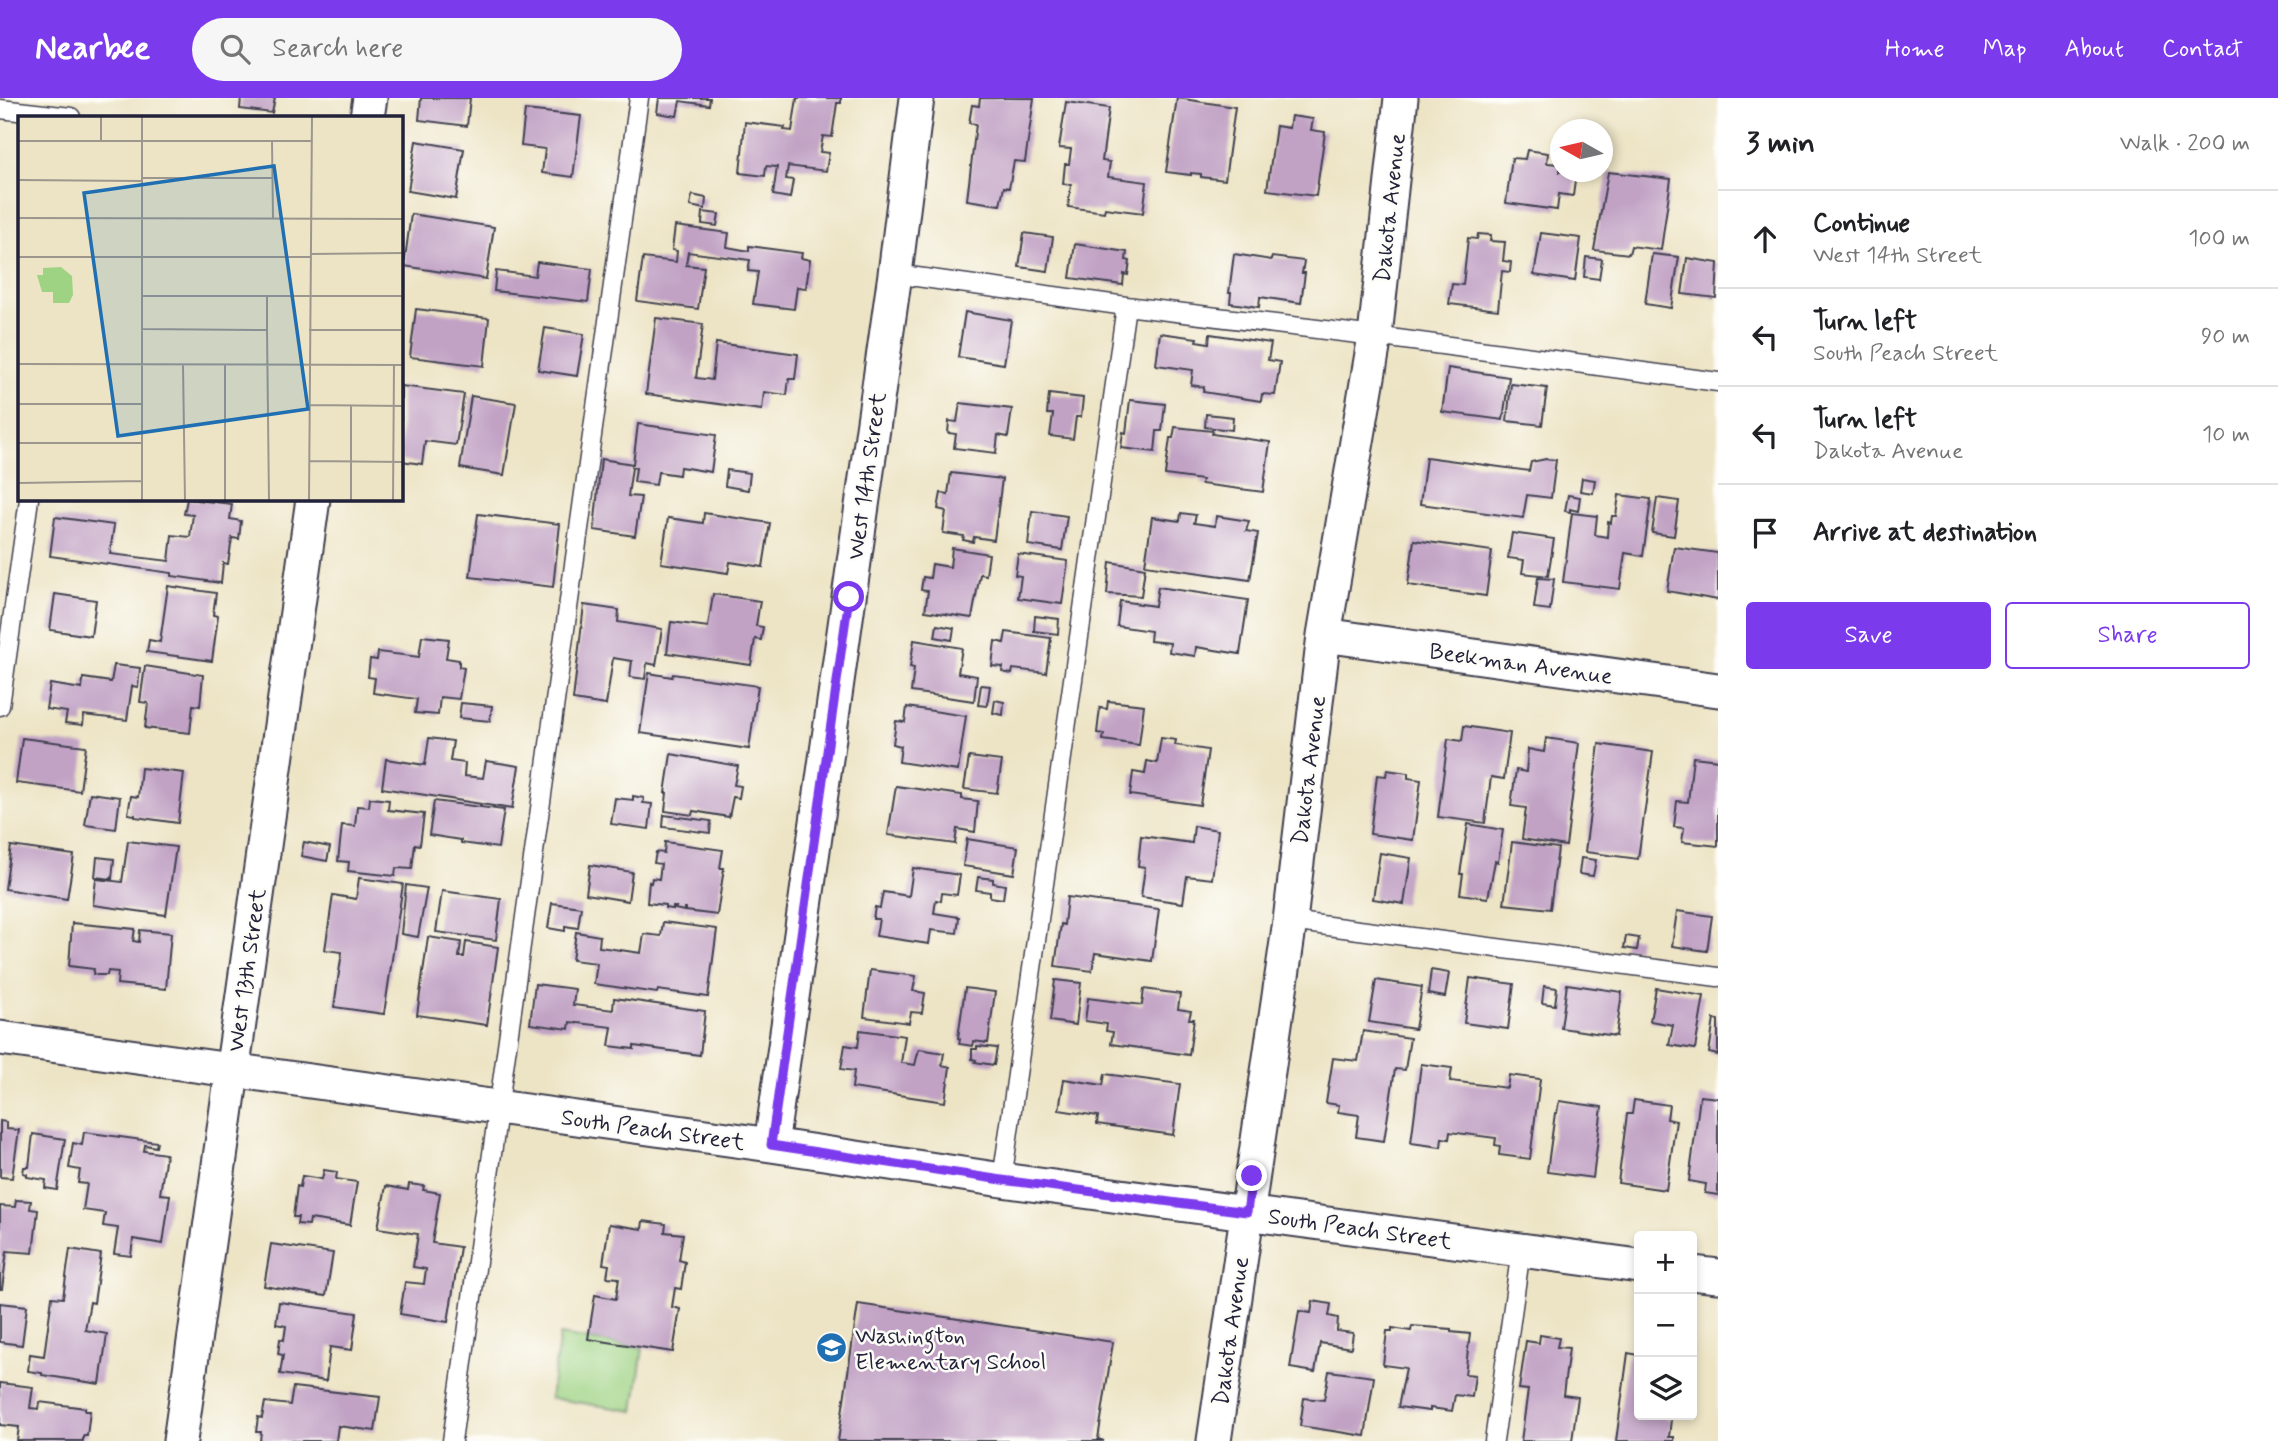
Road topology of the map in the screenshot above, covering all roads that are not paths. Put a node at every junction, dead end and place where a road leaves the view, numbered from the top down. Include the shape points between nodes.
1 (370, 98) edge
2 (639, 98) edge
3 (917, 98) edge
4 (1401, 98) edge
5 (0, 108) edge
6 (63, 116) edge
7 (367, 116) edge
8 (895, 274) junction
9 (1126, 306) junction
10 (1375, 336) junction
11 (1718, 382) edge
12 (29, 500) edge
13 (313, 500) edge
14 (1324, 635) junction
15 (1718, 690) edge
16 (0, 706) edge
17 (1290, 921) junction
18 (1718, 977) edge
19 (0, 1038) edge
20 (232, 1071) junction
21 (498, 1107) junction
22 (771, 1145) junction
23 (1002, 1180) junction
24 (1247, 1212) junction
25 (1521, 1250) junction
26 (1634, 1265) edge
27 (1697, 1274) edge
28 (1718, 1276) edge
29 (180, 1441) edge
30 (452, 1441) edge
31 (1214, 1441) edge
32 (1493, 1441) edge

1 - 7 street
2 - 21 lane
3 - 8 street, West 14th Street
4 - 10 street, Dakota Avenue
5 - 6 lane
8 - 9 lane
8 - 22 street, West 14th Street
9 - 10 lane
9 - 23 lane
10 - 11 lane
10 - 14 street, Dakota Avenue
12 - 16 lane
13 - 20 street, West 13th Street
14 - 15 street, Beekman Avenue
14 - 17 street, Dakota Avenue
17 - 18 lane
17 - 24 street, Dakota Avenue
19 - 20 street, South Peach Street
20 - 21 street, South Peach Street
20 - 29 street, West 13th Street
21 - 22 street, South Peach Street
21 - 30 lane
22 - 23 street, South Peach Street
23 - 24 street, South Peach Street
24 - 25 street, South Peach Street
24 - 31 street, Dakota Avenue
25 - 26 street, South Peach Street
25 - 32 lane
27 - 28 street

